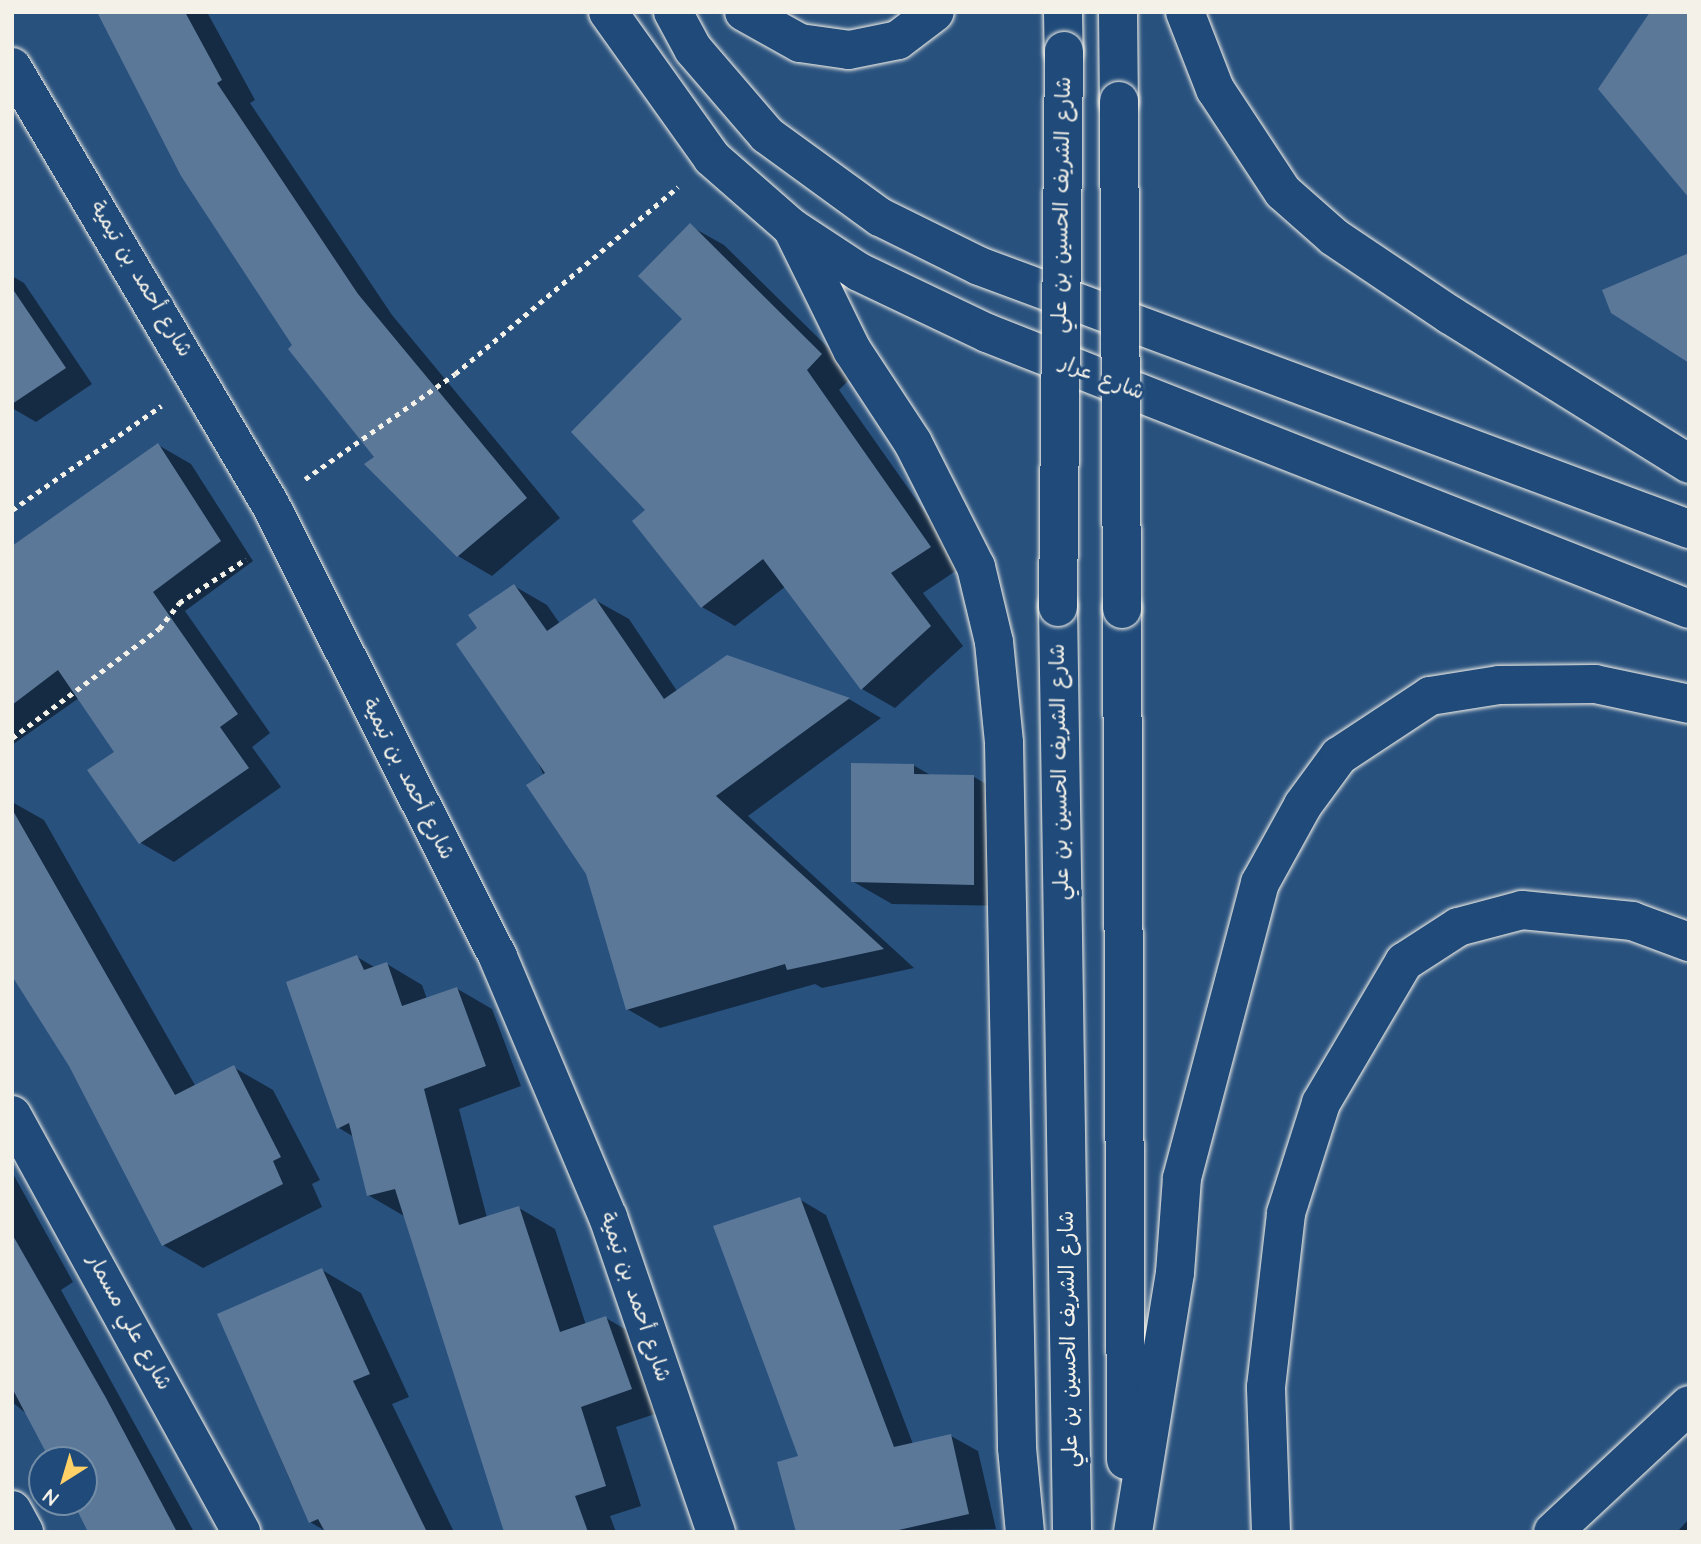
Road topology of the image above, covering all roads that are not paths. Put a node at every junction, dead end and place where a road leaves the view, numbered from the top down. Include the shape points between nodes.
1 (608, 12) edge
2 (673, 12) edge
3 (744, 12) edge
4 (935, 12) edge
5 (1063, 12) edge
6 (1118, 12) edge
7 (1185, 12) edge
8 (12, 67) edge
9 (792, 228) junction
10 (1689, 464) edge
11 (1689, 529) edge
12 (1689, 609) edge
13 (1689, 704) edge
14 (1689, 942) edge
15 (12, 1115) edge
16 (1689, 1405) edge
17 (12, 1510) edge
18 (24, 1532) edge
19 (241, 1532) edge
20 (716, 1532) edge
21 (1025, 1532) edge
22 (1072, 1532) edge
23 (1126, 1532) edge
24 (1133, 1532) edge
25 (1271, 1532) edge
26 (1553, 1532) edge

1 - 9 main road, شارع عرار via 712,158
2 - 11 main road via 693,49 767,135 880,217 979,266
3 - 4 main road via 800,43 849,50 898,40
5 - 22 main road, شارع الشريف الحسين بن علي, bridge via 1058,607
6 - 23 main road, bridge
7 - 10 main road via 1215,89 1250,150 1283,192 1334,236 1450,315
8 - 20 main road, شارع أحمد بن تيمية via 201,379 277,518 498,957 608,1217
9 - 12 main road, شارع عرار via 859,272 943,314
9 - 21 main road via 852,350 913,443 976,567 994,642 1004,743 1017,1448
13 - 24 main road via 1595,684 1499,685 1430,696 1339,756 1303,805 1261,883 1182,1178 1175,1273
14 - 25 main road via 1632,921 1522,910 1458,927 1404,962 1321,1102 1286,1213 1266,1387
15 - 19 main road, شارع علي مسمار
16 - 26 main road
17 - 18 main road

